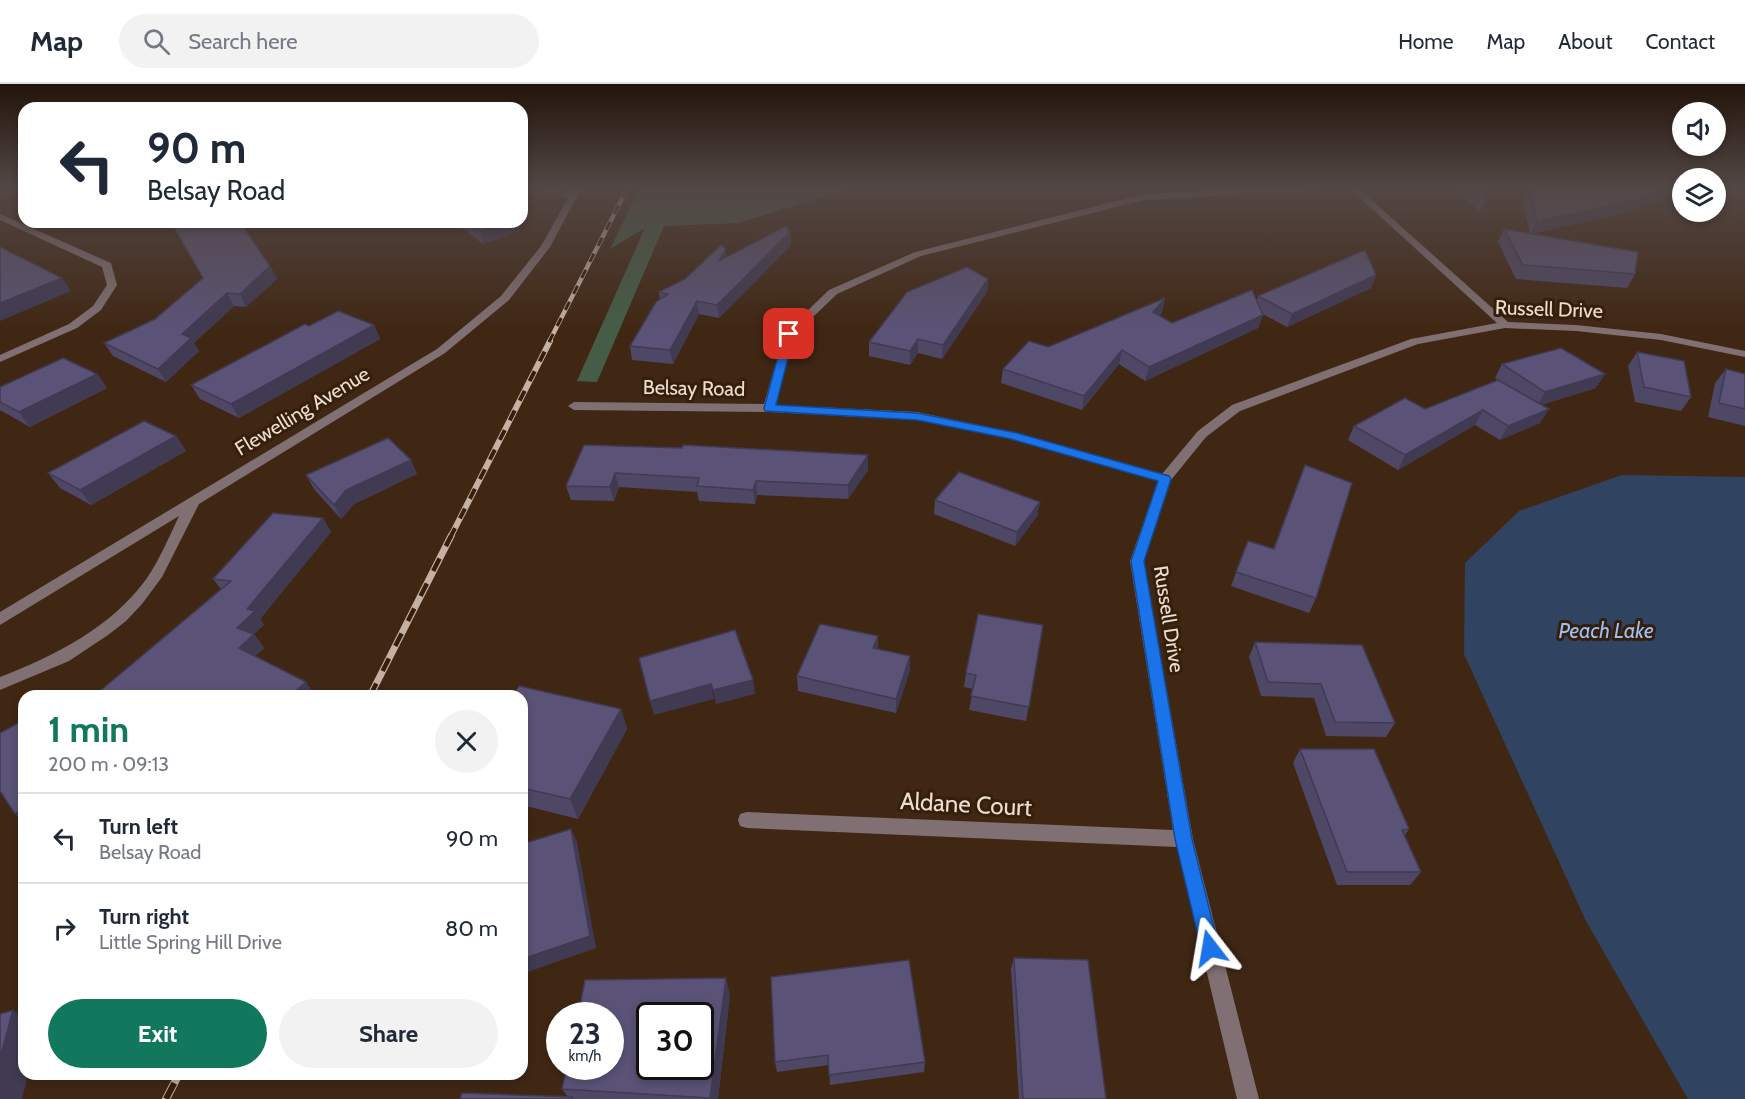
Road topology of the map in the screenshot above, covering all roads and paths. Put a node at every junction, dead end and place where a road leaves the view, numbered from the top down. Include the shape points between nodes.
1 (38, 234) edge
2 (552, 234) edge
3 (996, 234) edge
4 (1406, 234) edge
5 (1505, 324) junction
6 (1745, 354) edge
7 (0, 359) edge
8 (574, 406) dead end
9 (769, 408) junction
10 (1165, 479) junction
11 (194, 501) junction
12 (0, 619) edge
13 (0, 684) edge
14 (747, 820) dead end
15 (1184, 839) junction
16 (1248, 1099) edge

1 - 7 street via 107,266 112,285 98,308 73,326
2 - 11 street, Flewelling Avenue via 505,298 441,351
3 - 9 street via 918,254 833,292 789,334
4 - 5 street
5 - 6 street, Russell Drive via 1576,327
5 - 10 street, Russell Drive via 1415,341 1236,408 1202,434
8 - 9 street, Belsay Road
9 - 10 street, Belsay Road via 917,416 1013,436
10 - 15 street, Russell Drive via 1137,561
11 - 12 street, Flewelling Avenue
11 - 13 street via 151,582 128,610 76,650 37,671
14 - 15 street, Aldane Court
15 - 16 street, Russell Drive

